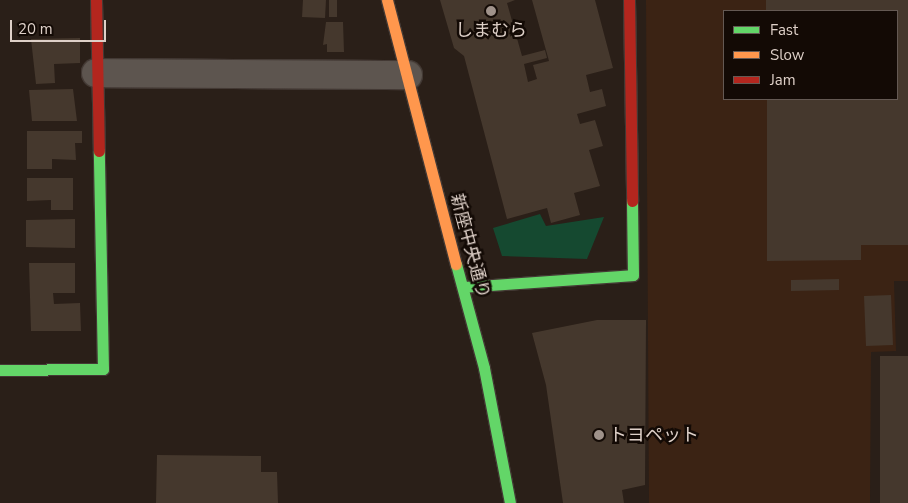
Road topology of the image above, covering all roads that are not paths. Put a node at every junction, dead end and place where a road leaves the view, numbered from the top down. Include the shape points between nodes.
1 (96, 0) edge
2 (387, 0) edge
3 (629, 0) edge
4 (96, 73) junction
5 (408, 75) junction
6 (463, 287) junction
7 (0, 370) edge
8 (510, 503) edge

1 - 4 street
2 - 5 street, 新座中央通り
3 - 6 street via 633,275
4 - 5 street
4 - 7 street via 103,370
5 - 6 street, 新座中央通り
6 - 8 street, 新座中央通り

